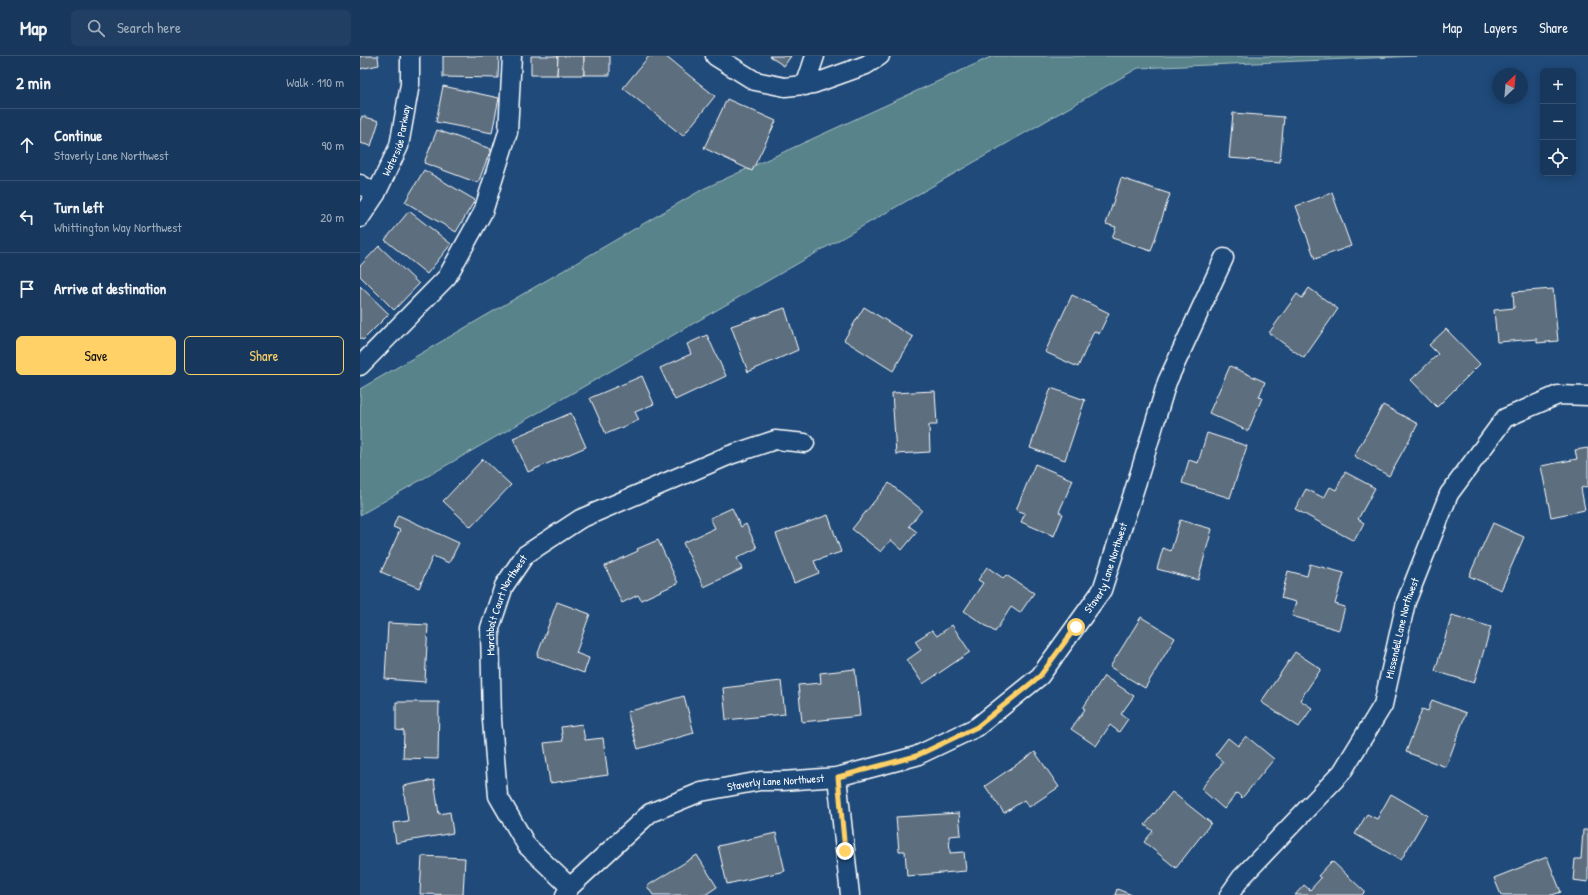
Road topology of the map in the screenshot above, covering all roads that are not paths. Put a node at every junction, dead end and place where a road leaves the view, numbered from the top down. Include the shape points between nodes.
1 (410, 56) edge
2 (512, 56) edge
3 (715, 56) edge
4 (815, 56) edge
5 (880, 56) edge
6 (805, 86) junction
7 (360, 184) edge
8 (376, 194) junction
9 (360, 218) edge
10 (1224, 258) dead end
11 (360, 366) edge
12 (1588, 396) edge
13 (805, 443) dead end
14 (838, 777) junction
15 (567, 891) edge
16 (850, 895) edge
17 (1229, 895) edge

1 - 8 street, Waterside Parkway via 410,84 398,146
2 - 11 street via 508,132 482,212 447,277
3 - 6 street via 755,81 785,87
4 - 6 street
5 - 6 street via 866,65
7 - 8 street
8 - 9 street, Waterside Parkway
10 - 14 street, Staverly Lane Northwest via 1167,382 1102,590 1040,676 977,727 916,756
12 - 17 street, Missendell Lane Northwest via 1558,395 1505,418 1449,494 1406,602 1383,705 1342,772 1241,878
13 - 15 street, Marchbolt Court Northwest via 775,440 730,455 580,519 525,555 504,586 490,628 492,720 498,796 527,846
14 - 15 street, Staverly Lane Northwest via 760,782 701,792 650,813
14 - 16 street

